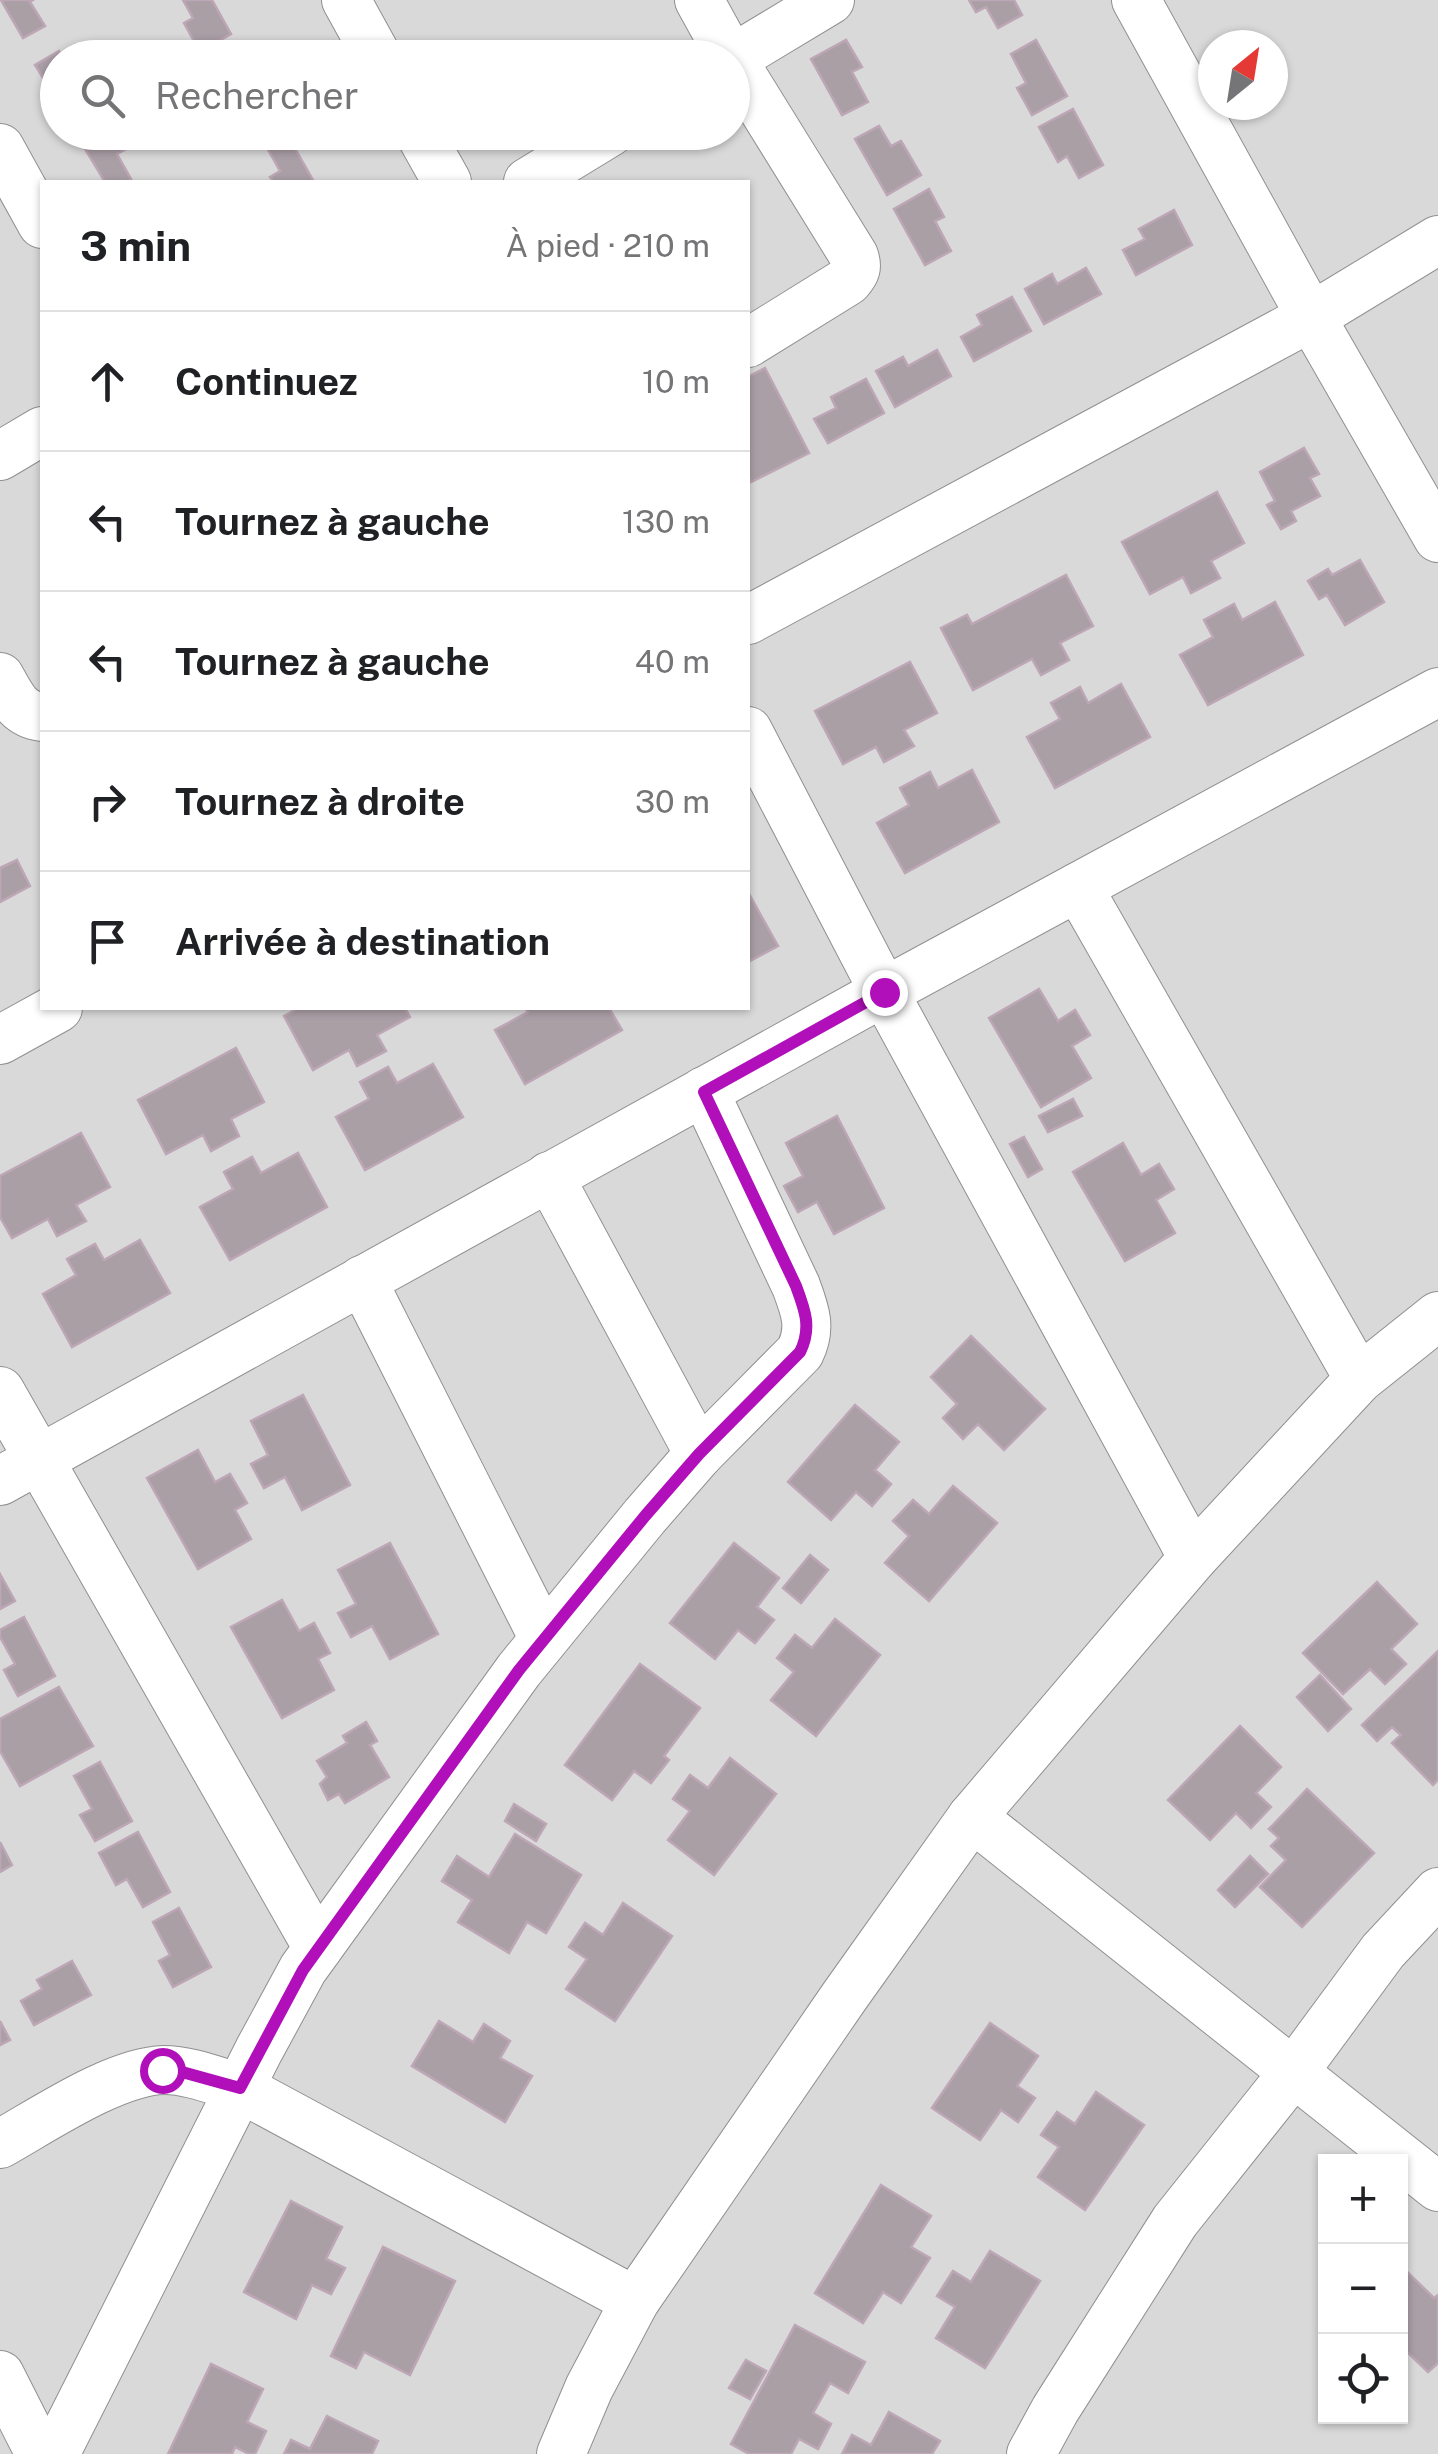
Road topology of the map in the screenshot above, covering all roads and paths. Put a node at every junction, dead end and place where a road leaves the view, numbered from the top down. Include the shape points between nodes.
1 (346, 0) edge
2 (699, 0) edge
3 (830, 0) edge
4 (1136, 0) edge
5 (368, 40) edge
6 (721, 40) edge
7 (750, 48) edge
8 (750, 88) edge
9 (429, 150) edge
10 (580, 150) edge
11 (4, 165) edge
12 (446, 180) edge
13 (531, 180) edge
14 (40, 221) edge
15 (1438, 240) edge
16 (1311, 318) junction
17 (750, 342) edge
18 (40, 432) edge
19 (0, 456) edge
20 (1438, 538) edge
21 (750, 619) edge
22 (0, 677) edge
23 (1438, 692) edge
24 (40, 716) edge
25 (750, 735) edge
26 (1078, 887) junction
27 (884, 992) junction
28 (54, 1010) edge
29 (0, 1040) edge
30 (704, 1092) junction
31 (549, 1176) junction
32 (362, 1280) junction
33 (1438, 1316) edge
34 (1358, 1378) junction
35 (0, 1390) edge
36 (699, 1454) junction
37 (20, 1470) edge
38 (1192, 1558) junction
39 (544, 1639) junction
40 (972, 1817) junction
41 (1438, 1892) edge
42 (318, 1948) junction
43 (1293, 2073) junction
44 (240, 2088) junction
45 (0, 2144) edge
46 (1438, 2187) edge
47 (634, 2301) junction
48 (0, 2375) edge
49 (40, 2454) edge
50 (56, 2454) edge
51 (562, 2454) edge
52 (1031, 2454) edge

1 - 5 street
2 - 6 street
3 - 7 street
4 - 16 street
8 - 17 street via 856,264 848,280
9 - 12 street
10 - 13 street
11 - 14 street
15 - 16 street
16 - 20 street
16 - 21 street
18 - 19 street
22 - 24 street via 14,704
23 - 26 street
25 - 27 street
26 - 27 street
26 - 34 street
27 - 30 street
27 - 38 street
28 - 29 street
30 - 31 street
30 - 36 street via 796,1286 808,1328 800,1352
31 - 32 street
31 - 36 street
32 - 37 street
32 - 39 street
33 - 34 street
34 - 38 street
35 - 37 street
36 - 39 street
37 - 42 street
38 - 40 street
39 - 42 street
40 - 43 street
40 - 47 street
41 - 43 street via 1384,1951
42 - 44 street
43 - 46 street
43 - 52 street via 1174,2221
44 - 45 street via 182,2072 141,2074 89,2094
44 - 47 street
44 - 50 street
47 - 51 street
48 - 49 street

